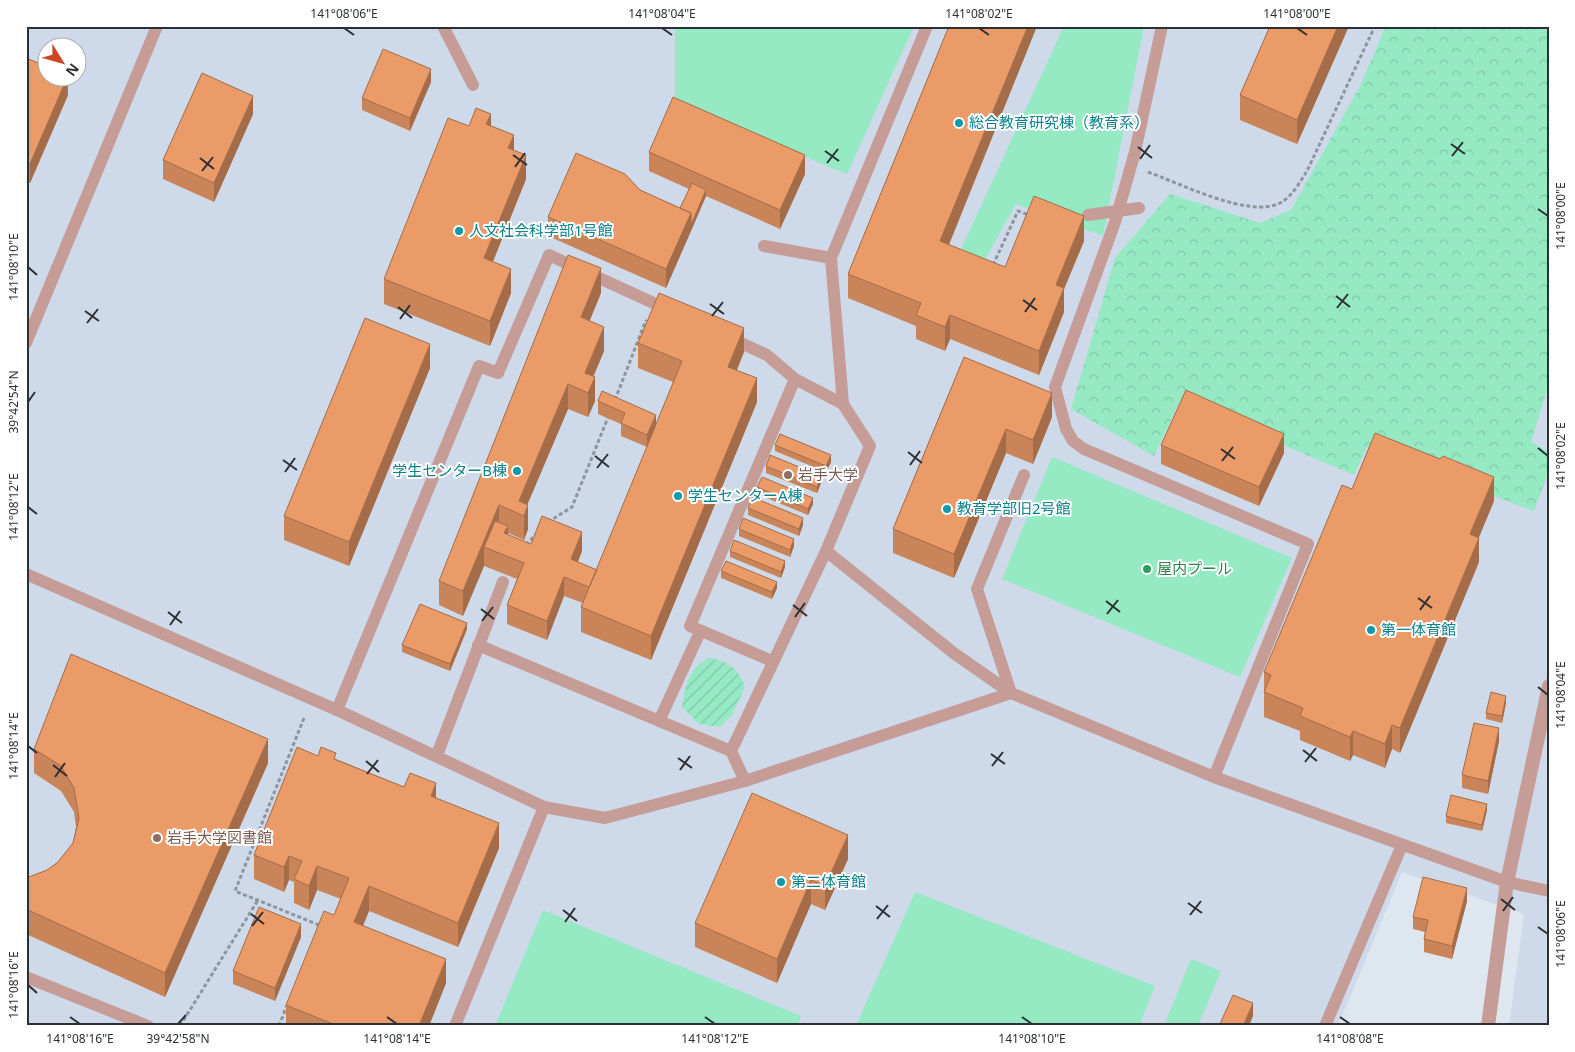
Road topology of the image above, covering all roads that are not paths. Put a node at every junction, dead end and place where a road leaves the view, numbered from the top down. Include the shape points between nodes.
1 (157, 26) edge
2 (443, 26) edge
3 (927, 26) edge
4 (1162, 26) edge
5 (473, 85) dead end
6 (1140, 208) dead end
7 (1118, 211) junction
8 (1088, 215) dead end
9 (764, 246) dead end
10 (831, 258) junction
11 (679, 314) edge
12 (714, 331) edge
13 (26, 343) edge
14 (795, 379) junction
15 (843, 404) junction
16 (1024, 475) dead end
17 (826, 551) junction
18 (26, 574) edge
19 (503, 582) dead end
20 (700, 632) junction
21 (478, 645) junction
22 (772, 661) junction
23 (1549, 686) edge
24 (1011, 694) junction
25 (337, 710) junction
26 (659, 721) junction
27 (731, 752) junction
28 (437, 755) junction
29 (1214, 777) junction
30 (745, 781) junction
31 (544, 807) junction
32 (1402, 844) junction
33 (1507, 882) junction
34 (1549, 891) edge
35 (26, 977) edge
36 (148, 1026) edge
37 (455, 1026) edge
38 (1325, 1026) edge
39 (1488, 1026) edge

1 - 13 lane
2 - 5 lane
3 - 10 lane
4 - 7 lane
6 - 7 lane
7 - 8 lane
7 - 29 lane via 1055,387 1066,429 1084,450 1308,544
9 - 10 lane
10 - 15 lane
11 - 25 lane via 548,255 498,373 479,366
12 - 14 lane via 767,355
14 - 15 lane
14 - 20 lane via 690,626
15 - 17 lane via 870,446
16 - 24 lane via 977,589
17 - 22 lane
17 - 24 lane via 955,654
18 - 25 lane
19 - 21 lane
20 - 22 lane
20 - 26 lane
21 - 26 lane
21 - 28 lane
22 - 27 lane
23 - 33 street
24 - 29 lane
24 - 30 lane
25 - 28 lane
26 - 27 lane
27 - 30 lane
28 - 31 lane
29 - 32 lane
30 - 31 lane via 605,818
31 - 37 lane
32 - 33 lane
32 - 38 lane
33 - 34 lane
33 - 39 street
35 - 36 lane

